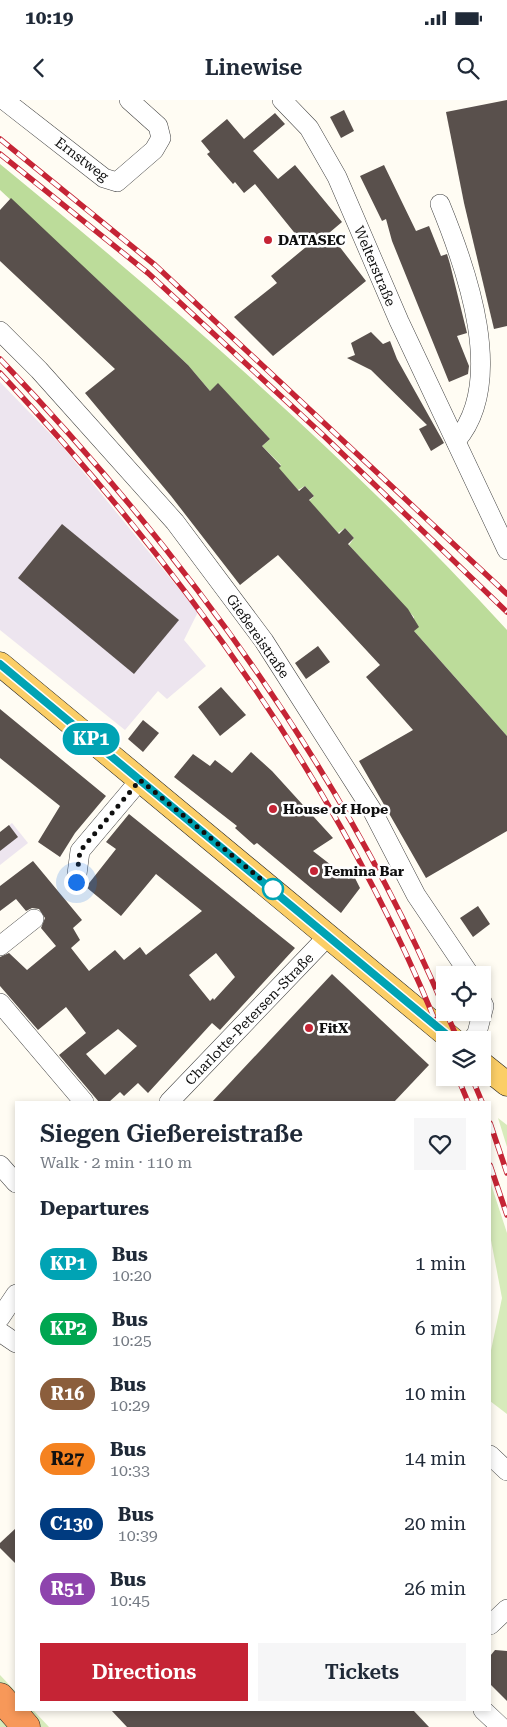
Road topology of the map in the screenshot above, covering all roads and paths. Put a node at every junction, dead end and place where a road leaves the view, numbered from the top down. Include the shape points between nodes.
1 (4, 100) edge
2 (129, 100) edge
3 (282, 100) edge
4 (440, 204) dead end
5 (0, 331) edge
6 (456, 441) junction
7 (507, 550) edge
8 (0, 664) edge
9 (140, 780) junction
10 (76, 882) dead end
11 (34, 919) dead end
12 (329, 935) junction
13 (0, 946) edge
14 (464, 966) edge
15 (0, 1004) edge
16 (442, 1031) edge
17 (491, 1071) edge
18 (507, 1084) edge
19 (83, 1101) edge
20 (170, 1101) edge
21 (0, 1165) edge
22 (15, 1182) edge
23 (15, 1296) edge
24 (0, 1318) edge
25 (0, 1332) edge
26 (15, 1342) edge
27 (491, 1456) edge
28 (507, 1471) edge
29 (507, 1609) edge
30 (491, 1624) edge
31 (0, 1697) edge
32 (484, 1711) edge
33 (26, 1727) edge
34 (500, 1727) edge

1 - 2 street, Ernstweg via 104,178 117,182 154,150 161,138 158,126
3 - 6 street, Welterstraße via 309,128 334,172
4 - 6 street via 478,297 488,347 485,396 467,432
5 - 14 street, Gießereistraße via 175,522 264,641 372,810 416,895
6 - 7 street, Welterstraße
8 - 9 main road
9 - 10 street via 80,851
9 - 12 main road
11 - 13 street
12 - 16 main road
12 - 20 street, Charlotte-Petersen-Straße
15 - 19 street
17 - 18 main road
21 - 22 street
23 - 24 street
25 - 26 street
27 - 28 street
29 - 30 street
31 - 33 highway
32 - 34 street

